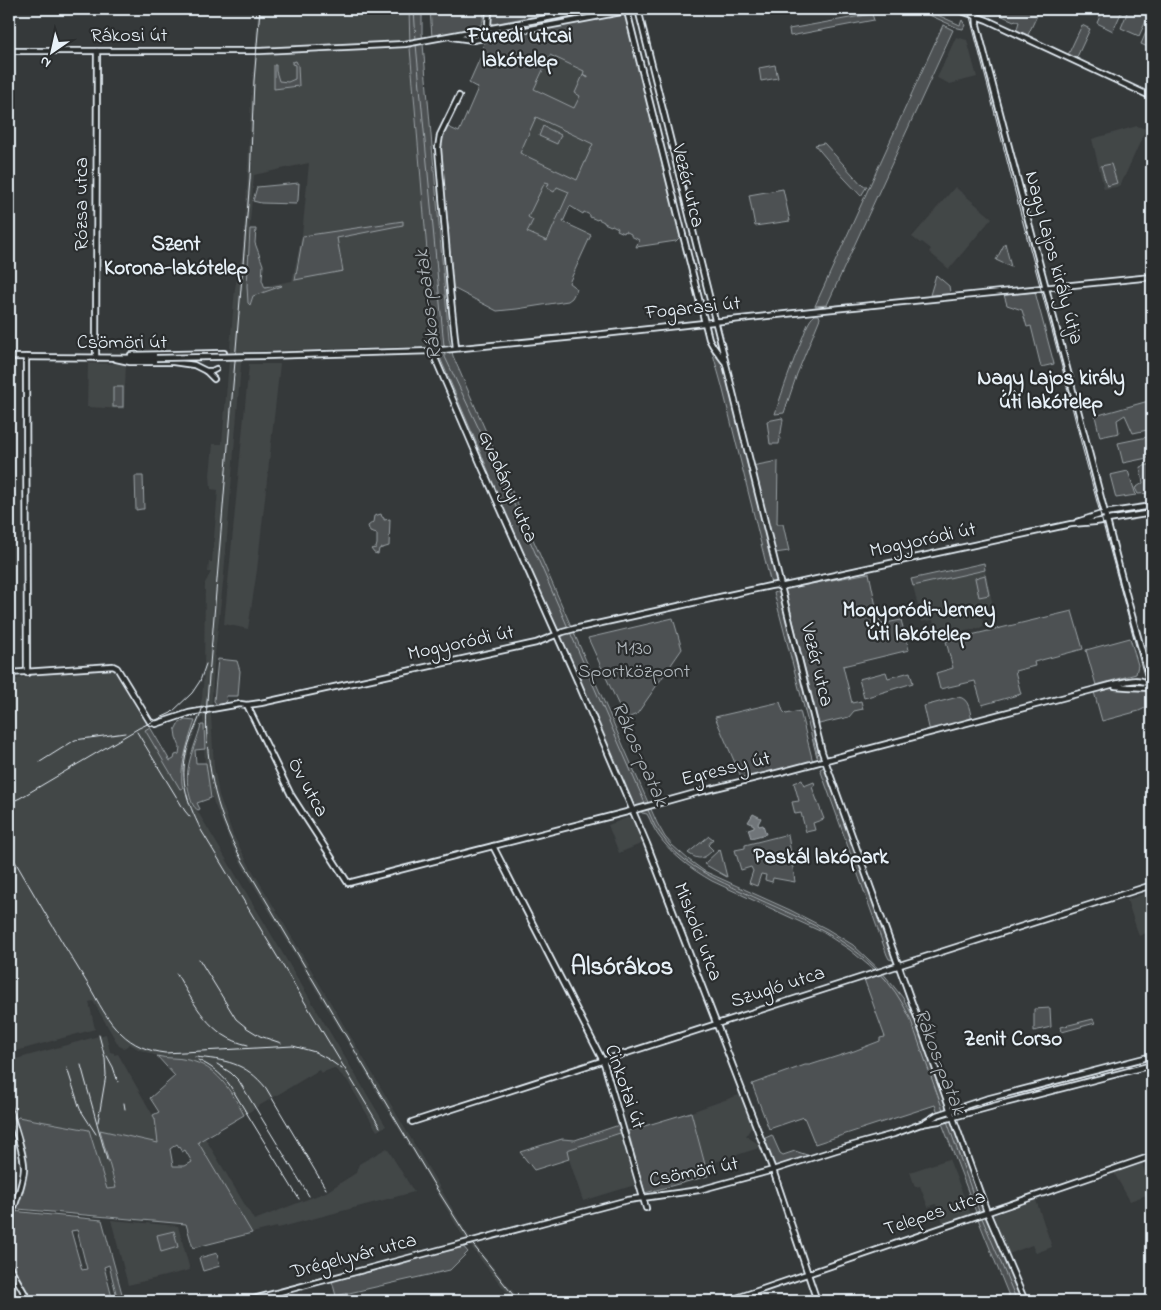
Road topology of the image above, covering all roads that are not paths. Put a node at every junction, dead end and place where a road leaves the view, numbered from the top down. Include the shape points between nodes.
1 (489, 9) edge
2 (596, 9) edge
3 (637, 9) edge
4 (957, 9) edge
5 (976, 9) edge
6 (627, 11) junction
7 (976, 16) junction
8 (487, 30) junction
9 (448, 37) junction
10 (485, 38) junction
11 (9, 51) edge
12 (97, 51) junction
13 (458, 96) dead end
14 (1152, 96) edge
15 (1152, 277) edge
16 (1046, 287) junction
17 (703, 314) junction
18 (716, 322) junction
19 (705, 323) junction
20 (456, 348) junction
21 (722, 348) junction
22 (442, 350) junction
23 (432, 351) junction
24 (716, 351) junction
25 (224, 353) dead end
26 (9, 357) edge
27 (26, 357) junction
28 (236, 357) joint
29 (96, 358) junction
30 (108, 358) junction
31 (436, 363) junction
32 (726, 365) junction
33 (216, 369) dead end
34 (206, 371) junction
35 (214, 379) dead end
36 (1152, 506) edge
37 (1105, 513) junction
38 (1152, 513) edge
39 (1107, 520) junction
40 (1071, 524) junction
41 (781, 587) junction
42 (556, 635) junction
43 (9, 673) edge
44 (27, 673) junction
45 (1126, 682) junction
46 (1111, 685) junction
47 (1128, 687) junction
48 (1152, 687) edge
49 (247, 705) junction
50 (825, 761) junction
51 (633, 811) junction
52 (493, 846) junction
53 (348, 883) joint
54 (1152, 885) edge
55 (898, 965) junction
56 (716, 1024) junction
57 (1152, 1056) edge
58 (602, 1060) junction
59 (1152, 1065) edge
60 (994, 1097) junction
61 (998, 1105) junction
62 (991, 1108) junction
63 (9, 1110) edge
64 (952, 1111) junction
65 (952, 1118) junction
66 (9, 1121) edge
67 (412, 1122) dead end
68 (921, 1124) junction
69 (1152, 1156) edge
70 (773, 1170) junction
71 (643, 1198) junction
72 (646, 1208) dead end
73 (985, 1213) junction
74 (9, 1222) edge
75 (471, 1242) joint
76 (9, 1266) edge
77 (807, 1274) junction
78 (29, 1301) edge
79 (246, 1301) edge
80 (728, 1301) edge
81 (817, 1301) edge
82 (1024, 1301) edge

1 - 8 street
2 - 8 street, Rákosi út
3 - 6 street
3 - 18 street, Vezér utca
4 - 7 street
5 - 7 street, Nagy Lajos király útja
6 - 10 street
6 - 17 street, Vezér utca
7 - 14 street
7 - 16 street, Nagy Lajos király útja
8 - 9 street, Rákosi út
8 - 10 street
9 - 10 street via 465,40
9 - 12 street, Rákosi út via 368,46 250,51
11 - 12 street, Rákosi út
12 - 29 street, Rózsa utca
13 - 20 street via 440,135 438,148
15 - 16 street, Fogarasi út
16 - 18 street, Fogarasi út
16 - 37 street, Nagy Lajos király útja
17 - 18 street
17 - 19 street, Vezér utca
18 - 19 street, Fogarasi út
18 - 21 street, Vezér utca
19 - 20 street, Fogarasi út
19 - 24 street, Vezér utca
20 - 22 street, Fogarasi út
21 - 24 street
21 - 32 street, Vezér utca
22 - 23 street, Fogarasi út
22 - 31 street
23 - 28 street, Fogarasi út, bridge
23 - 31 street, Gvadányi utca
24 - 32 street, Vezér utca
25 - 30 street
26 - 27 street, Csömöri út
27 - 29 street, Csömöri út
27 - 44 street
28 - 30 street, Csömöri út, bridge
29 - 30 street, Csömöri út
30 - 34 street via 130,362 173,362 194,365
31 - 42 street, Gvadányi utca
32 - 41 street, Vezér utca
33 - 34 street
34 - 35 street
36 - 37 street, Mogyoródi út
37 - 39 street, Nagy Lajos király útja
37 - 40 street, Mogyoródi út
38 - 39 street, Mogyoródi út
39 - 40 street, Mogyoródi út
39 - 48 street, Nagy Lajos király útja
40 - 41 street, Mogyoródi út
41 - 42 street, Mogyoródi út via 770,586
41 - 50 street, Vezér utca
42 - 49 street, Mogyoródi út via 536,643
42 - 51 street, Miskolci utca
43 - 44 street
44 - 49 street, Mogyoródi út via 113,666 150,722 156,724 188,713
45 - 46 street, Egressy út
45 - 47 street via 1124,685
45 - 48 street, Egressy út via 1145,681
46 - 47 street, Egressy út
46 - 50 street, Egressy út
47 - 48 street, Egressy út
49 - 53 street, Öv utca via 291,795
50 - 51 street, Egressy út
50 - 55 street, Vezér utca
51 - 52 street, Egressy út
51 - 56 street, Miskolci utca
52 - 53 street, Egressy út
52 - 58 street, Cinkotai út
54 - 55 street, Szugló utca
55 - 56 street, Szugló utca
55 - 64 street, Vezér utca
56 - 58 street, Szugló utca
56 - 70 street, Miskolci utca
57 - 60 street, Csömöri út
58 - 67 street, Szugló utca
58 - 71 street, Cinkotai út
59 - 61 street, Csömöri út
60 - 61 street
60 - 62 street
60 - 64 street, Csömöri út
61 - 62 street, Csömöri út
62 - 65 street, Csömöri út
63 - 66 street
63 - 74 street via 24,1166
64 - 65 street, Vezér utca
64 - 68 street, Csömöri út
65 - 68 street, Csömöri út
65 - 73 street, Vezér utca
68 - 70 street, Csömöri út
69 - 73 street, Telepes utca
70 - 71 street, Csömöri út via 699,1190
70 - 77 street, Miskolci utca
71 - 72 street, Cinkotai út
71 - 75 street, Csömöri út, bridge
73 - 77 street, Telepes utca
73 - 82 street, Vezér utca
75 - 79 street, Drégelyvár utca, bridge
76 - 78 street
77 - 80 street, Telepes utca
77 - 81 street, Miskolci utca

